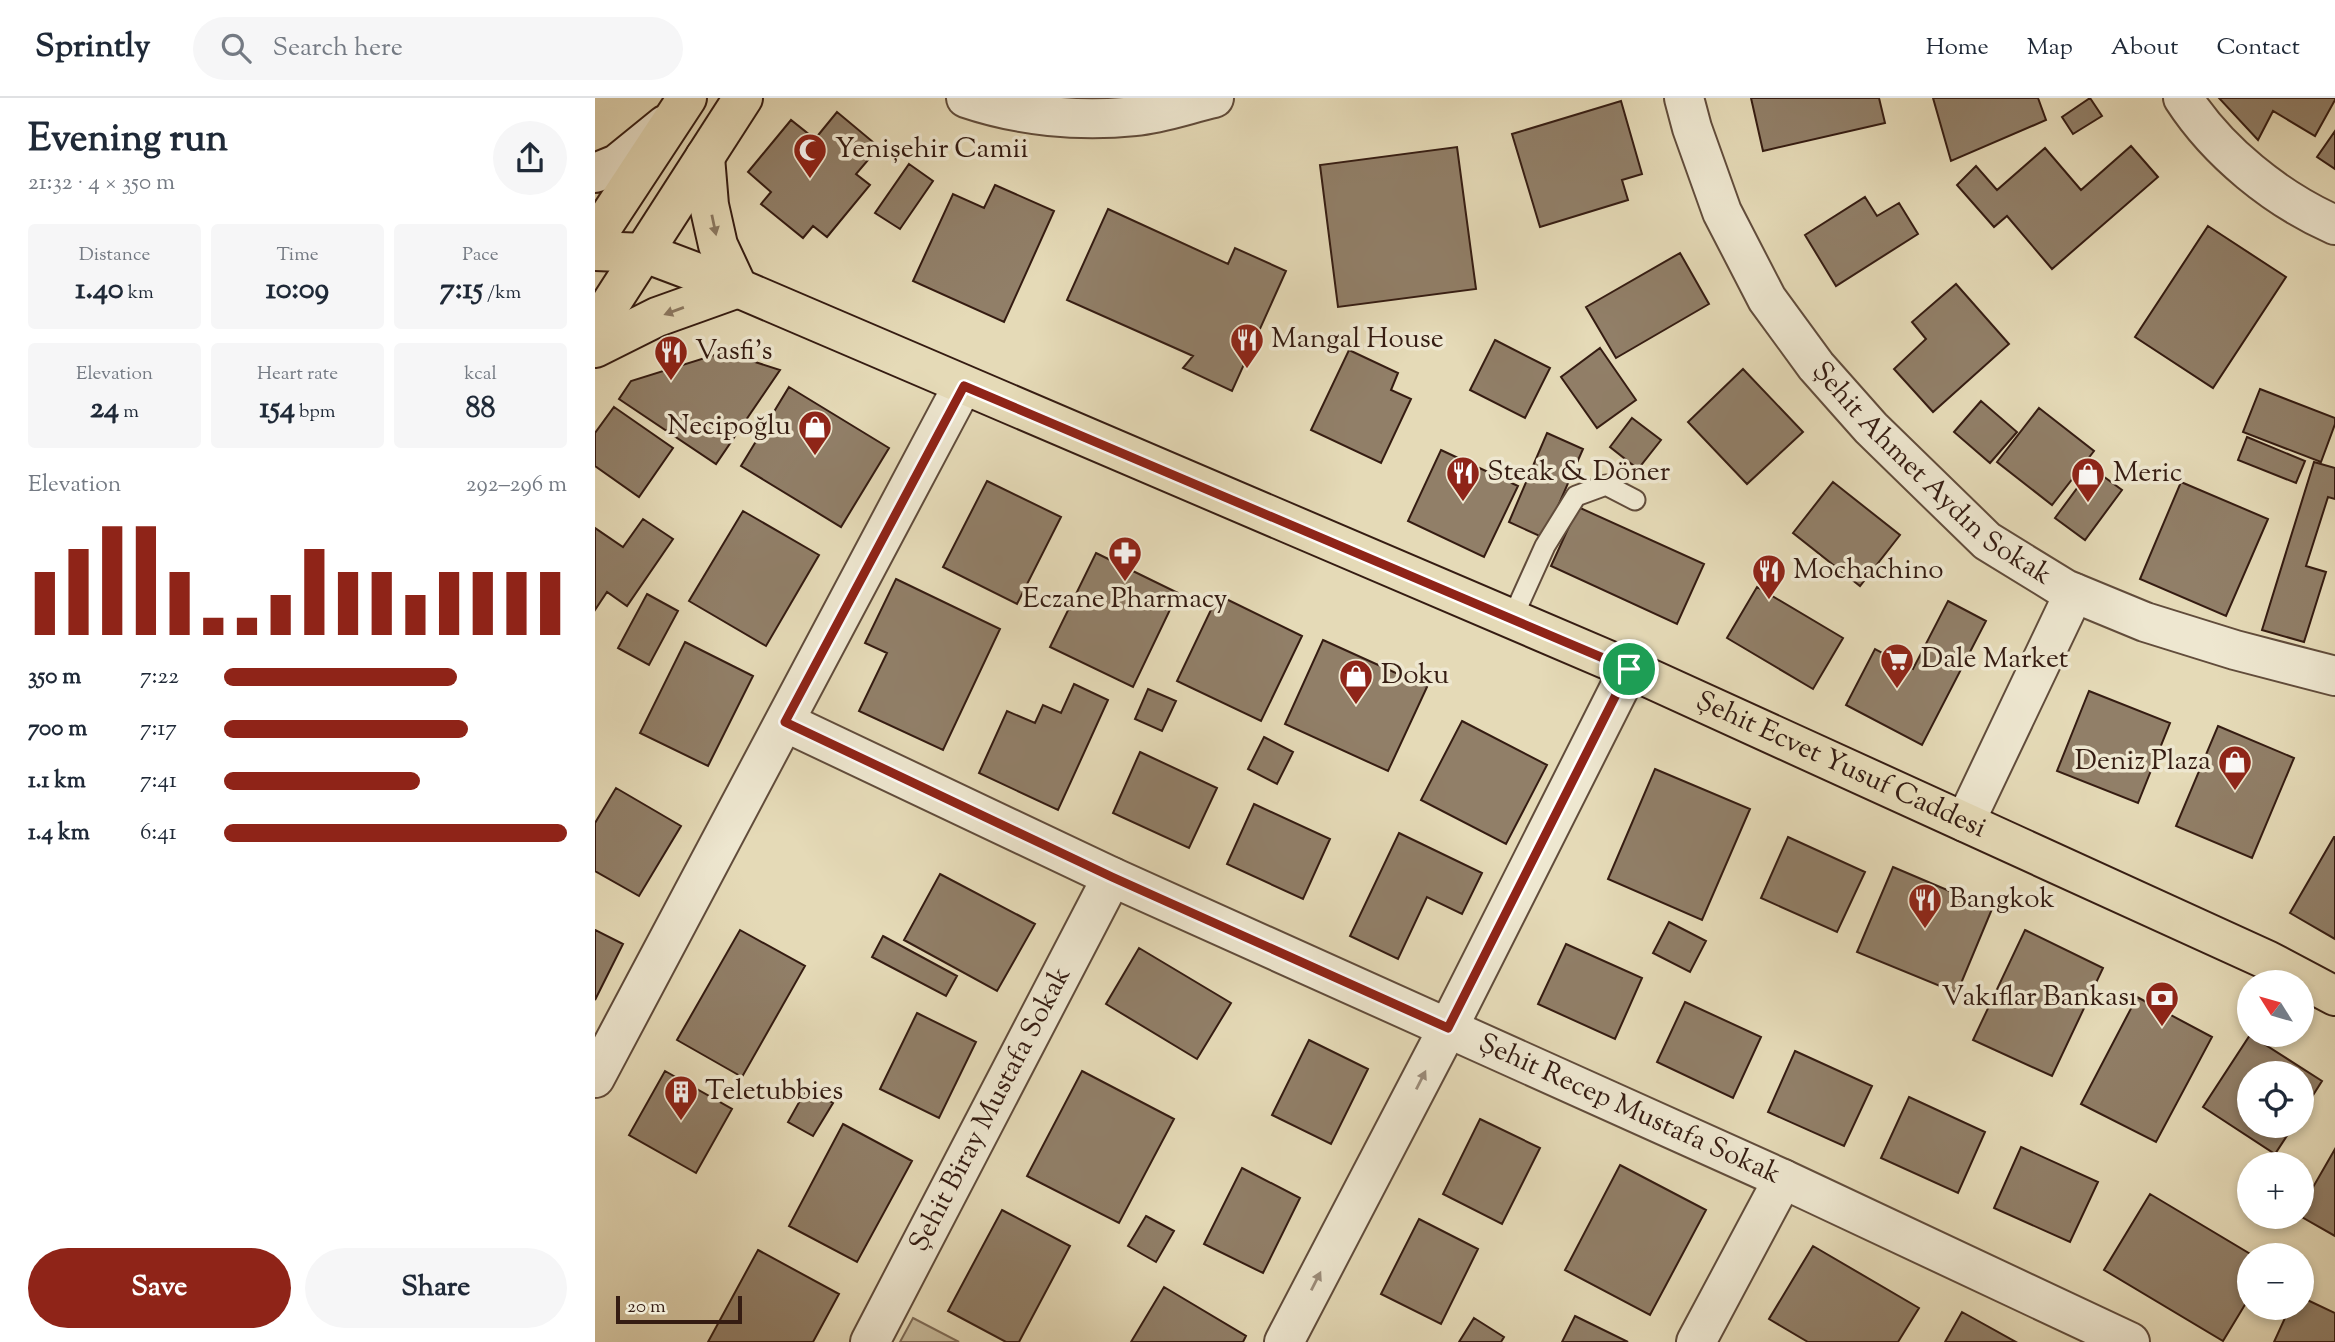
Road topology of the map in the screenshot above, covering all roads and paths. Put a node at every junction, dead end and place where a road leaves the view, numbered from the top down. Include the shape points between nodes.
1 (743, 98) edge
2 (965, 98) edge
3 (1214, 98) edge
4 (1684, 98) edge
5 (2183, 98) edge
6 (681, 107) edge
7 (705, 157) junction
8 (595, 173) edge
9 (2335, 225) edge
10 (598, 230) edge
11 (645, 253) junction
12 (738, 288) junction
13 (595, 328) edge
14 (595, 348) edge
15 (964, 386) junction
16 (1635, 500) dead end
17 (2074, 593) junction
18 (1512, 619) junction
19 (1629, 669) junction
20 (2335, 676) edge
21 (785, 722) junction
22 (1965, 822) junction
23 (1112, 877) junction
24 (2335, 996) edge
25 (1448, 1028) junction
26 (595, 1078) edge
27 (1783, 1179) junction
28 (2119, 1340) edge
29 (870, 1342) edge
30 (1284, 1342) edge
31 (1696, 1342) edge

1 - 7 main road
2 - 3 street via 997,109 1065,117 1136,116
4 - 17 street, Şehit Ahmet Aydın Sokak via 1722,212 1767,299 1816,366 1871,428 1987,541
5 - 9 street via 2197,120 2245,169
6 - 8 street via 617,164
6 - 10 main road
7 - 11 main road
7 -> 12 main road via 718,246
10 - 11 main road, Şehit Ecvet Yusuf Caddesi
11 - 12 main road, Şehit Ecvet Yusuf Caddesi
11 - 13 main road
12 -> 14 main road via 657,317
12 - 15 main road, Şehit Ecvet Yusuf Caddesi
15 - 18 main road, Şehit Ecvet Yusuf Caddesi
15 - 21 street
16 - 18 lane via 1606,485 1576,496 1545,546
17 - 20 street, Şehit Ahmet Aydın Sokak via 2145,622
17 - 22 street
18 - 19 main road, Şehit Ecvet Yusuf Caddesi
19 - 22 main road, Şehit Ecvet Yusuf Caddesi
19 - 25 street
21 - 23 street, Şehit Recep Mustafa Sokak
21 - 26 street
22 - 24 main road, Şehit Ecvet Yusuf Caddesi via 2267,960
23 - 25 street, Şehit Recep Mustafa Sokak
23 - 29 street, Şehit Biray Mustafa Sokak
25 - 27 street, Şehit Recep Mustafa Sokak
30 -> 25 street
27 - 28 street, Şehit Recep Mustafa Sokak
27 - 31 street

